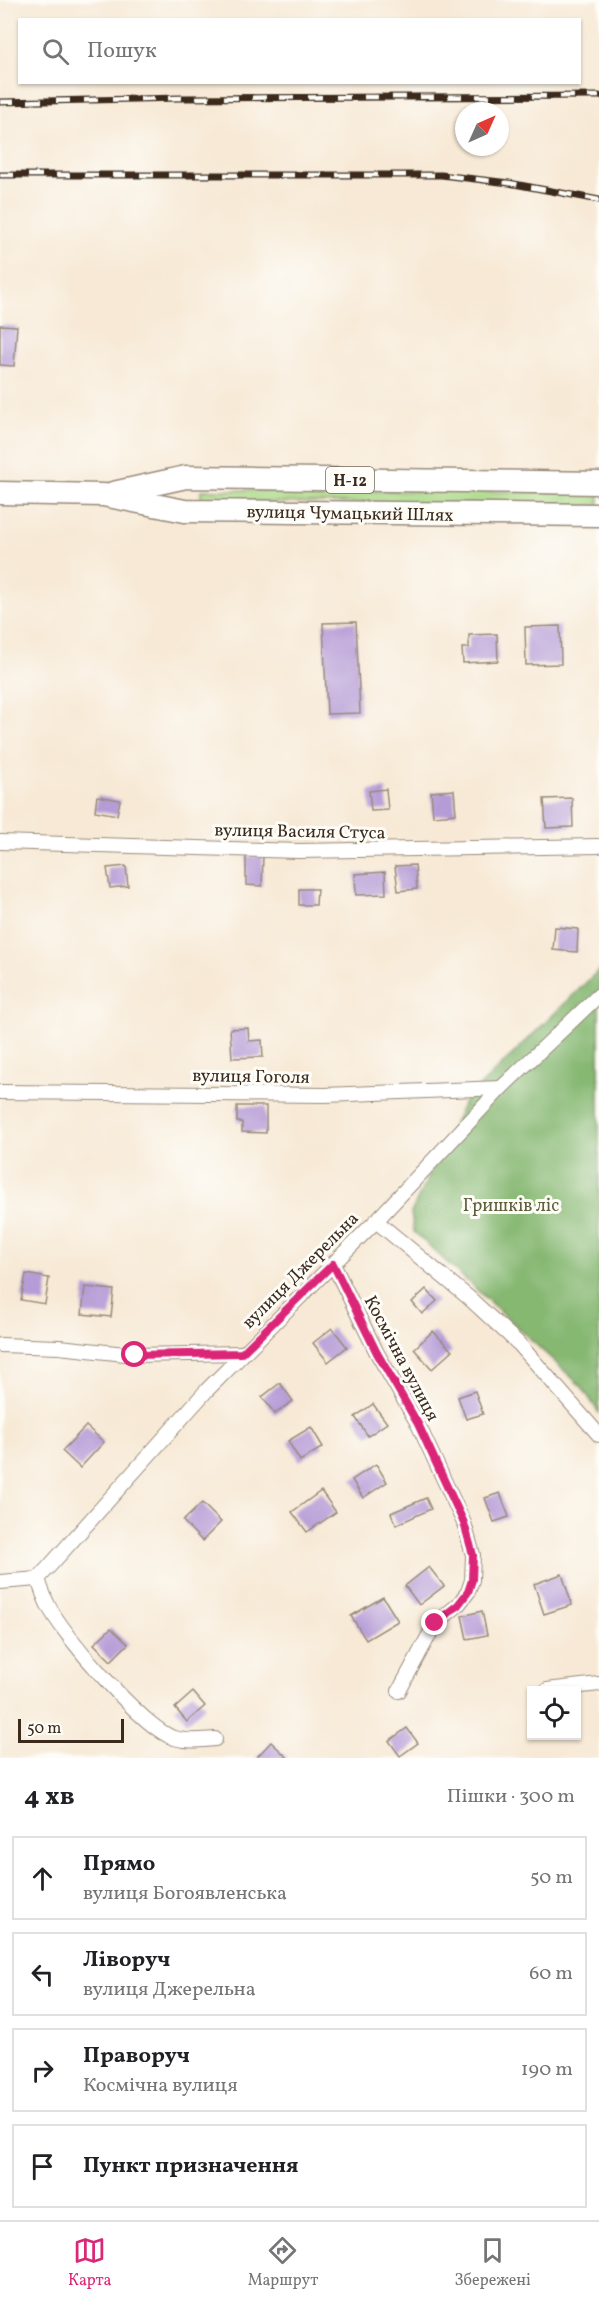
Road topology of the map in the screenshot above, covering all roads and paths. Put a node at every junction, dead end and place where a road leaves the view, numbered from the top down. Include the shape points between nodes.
1 (599, 483) edge
2 (0, 493) edge
3 (103, 495) junction
4 (599, 515) edge
5 (0, 842) edge
6 (599, 846) edge
7 (599, 995) edge
8 (501, 1088) junction
9 (0, 1092) edge
10 (376, 1221) junction
11 (333, 1264) junction
12 (0, 1345) edge
13 (242, 1353) junction
14 (599, 1435) edge
15 (38, 1579) junction
16 (0, 1582) edge
17 (599, 1684) edge
18 (581, 1686) edge
19 (399, 1691) dead end
20 (215, 1739) dead end

1 - 3 main road, вулиця Чумацький Шлях / Н-12 via 186,477
2 - 3 main road, вулиця Чумацький Шлях / Н-12
3 - 4 main road, вулиця Чумацький Шлях / Н-12 via 185,511
5 - 6 street, вулиця Василя Стуса via 299,851
7 - 8 street, вулиця Джерельна
8 - 9 street, вулиця Гоголя via 325,1095
8 - 10 street, вулиця Джерельна
10 - 11 street, вулиця Джерельна
10 - 14 street via 519,1344
11 - 13 street, вулиця Джерельна
11 - 19 street, Космічна вулиця via 418,1424 464,1523 473,1555 468,1592 435,1623
12 - 13 street via 135,1355
13 - 15 street, вулиця Джерельна
15 - 16 street
15 - 20 street via 63,1628 139,1714 171,1738
17 - 18 street

